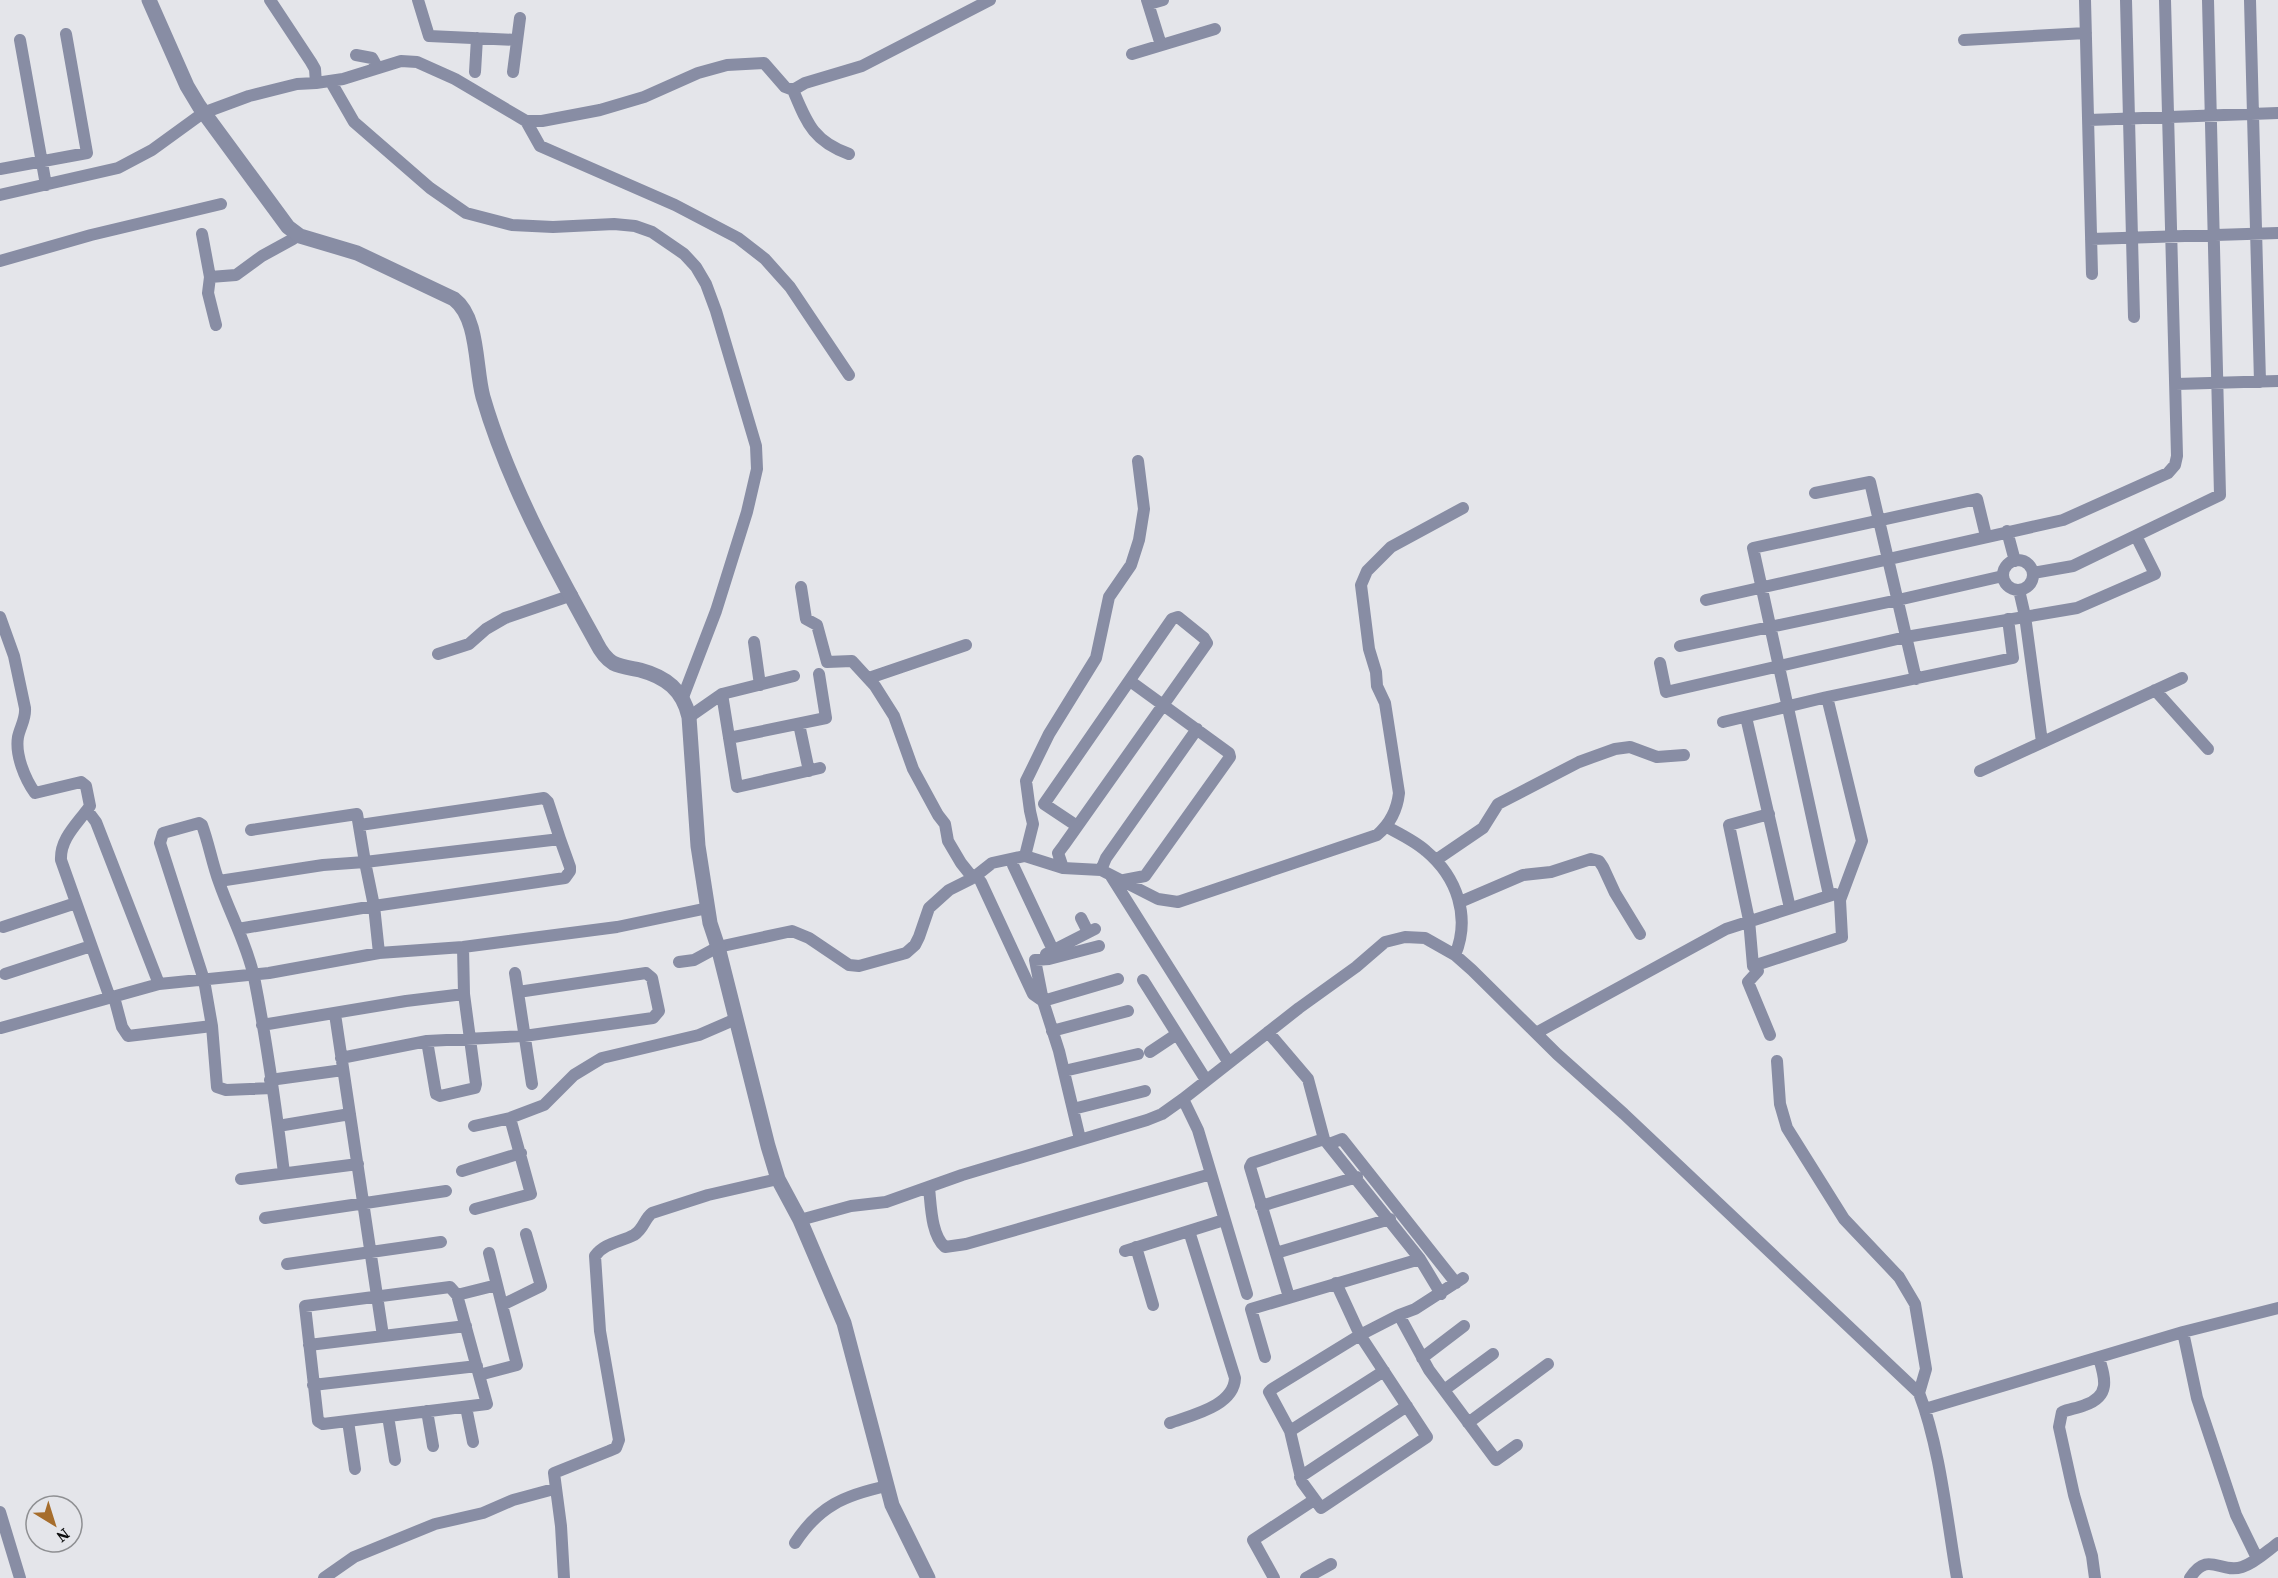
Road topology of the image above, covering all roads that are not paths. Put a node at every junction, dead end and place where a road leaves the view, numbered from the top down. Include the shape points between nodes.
1 (149, 0) edge
2 (270, 0) edge
3 (418, 0) edge
4 (990, 0) edge
5 (1163, 0) edge
6 (2085, 0) edge
7 (2126, 0) edge
8 (2165, 0) edge
9 (2208, 0) edge
10 (2250, 0) edge
11 (1148, 2) edge
12 (520, 18) dead end
13 (1215, 29) dead end
14 (2086, 33) junction
15 (66, 34) dead end
16 (477, 38) junction
17 (20, 40) dead end
18 (517, 40) junction
19 (1965, 40) dead end
20 (1161, 45) junction
21 (1132, 54) dead end
22 (356, 55) dead end
23 (377, 67) junction
24 (475, 72) dead end
25 (513, 72) dead end
26 (331, 82) junction
27 (316, 84) junction
28 (793, 90) junction
29 (203, 113) junction
30 (2278, 113) edge
31 (2253, 114) junction
32 (2211, 116) junction
33 (2169, 118) junction
34 (2089, 120) junction
35 (2128, 120) junction
36 (525, 121) junction
37 (849, 154) dead end
38 (41, 162) junction
39 (0, 169) edge
40 (46, 185) junction
41 (0, 195) edge
42 (221, 204) dead end
43 (2278, 233) edge
44 (201, 234) dead end
45 (296, 234) junction
46 (2256, 234) junction
47 (2214, 235) junction
48 (2172, 236) junction
49 (2132, 238) junction
50 (2091, 239) junction
51 (0, 261) edge
52 (2092, 274) dead end
53 (210, 277) junction
54 (2134, 317) dead end
55 (216, 325) dead end
56 (849, 375) dead end
57 (2278, 381) edge
58 (2260, 382) junction
59 (2217, 383) junction
60 (2176, 384) junction
61 (1138, 461) dead end
62 (1815, 493) dead end
63 (1463, 508) dead end
64 (1879, 521) junction
65 (2007, 531) junction
66 (1986, 536) junction
67 (2136, 536) junction
68 (1888, 560) junction
69 (2015, 561) junction
70 (2032, 573) junction
71 (2003, 576) junction
72 (801, 587) dead end
73 (1761, 588) junction
74 (2019, 590) junction
75 (572, 595) junction
76 (1706, 600) dead end
77 (1898, 600) junction
78 (2025, 616) junction
79 (0, 617) edge
80 (2008, 619) junction
81 (1769, 626) junction
82 (1906, 637) junction
83 (754, 642) dead end
84 (966, 645) dead end
85 (1680, 646) dead end
86 (438, 654) dead end
87 (1660, 663) dead end
88 (1778, 665) junction
89 (819, 674) dead end
90 (794, 676) dead end
91 (869, 678) junction
92 (2182, 678) dead end
93 (1916, 680) junction
94 (1130, 681) junction
95 (760, 685) junction
96 (2155, 690) junction
97 (722, 694) junction
98 (683, 697) junction
99 (1827, 697) junction
100 (1163, 705) junction
101 (1787, 707) junction
102 (689, 717) junction
103 (1746, 717) junction
104 (1723, 722) dead end
105 (799, 724) junction
106 (1197, 729) junction
107 (729, 738) junction
108 (2042, 742) junction
109 (2208, 749) dead end
110 (1684, 755) dead end
111 (1980, 771) dead end
112 (87, 810) junction
113 (1768, 814) junction
114 (360, 825) junction
115 (1077, 826) junction
116 (1387, 826) junction
117 (251, 830) dead end
118 (560, 839) junction
119 (1025, 856) junction
120 (1436, 860) junction
121 (365, 862) junction
122 (1013, 866) dead end
123 (1063, 868) junction
124 (1110, 875) junction
125 (977, 880) junction
126 (219, 881) junction
127 (1842, 893) junction
128 (1829, 896) junction
129 (1460, 902) junction
130 (76, 903) junction
131 (374, 906) junction
132 (708, 908) junction
133 (1790, 908) junction
134 (1081, 918) dead end
135 (1749, 920) junction
136 (3, 927) dead end
137 (238, 929) junction
138 (1640, 934) dead end
139 (91, 946) junction
140 (1098, 946) dead end
141 (463, 947) junction
142 (718, 948) junction
143 (1053, 950) junction
144 (379, 953) junction
145 (1455, 954) junction
146 (1035, 960) junction
147 (679, 962) dead end
148 (1753, 966) junction
149 (1020, 967) junction
150 (515, 973) dead end
151 (5, 974) dead end
152 (254, 975) junction
153 (1118, 979) dead end
154 (204, 980) junction
155 (1143, 980) dead end
156 (159, 984) junction
157 (518, 992) junction
158 (464, 994) junction
159 (112, 998) junction
160 (1043, 1001) junction
161 (1128, 1011) dead end
162 (335, 1014) junction
163 (736, 1019) junction
164 (262, 1025) junction
165 (212, 1026) junction
166 (1, 1028) edge
167 (1052, 1031) junction
168 (1268, 1032) junction
169 (1536, 1033) junction
170 (1177, 1034) junction
171 (1770, 1035) dead end
172 (524, 1036) junction
173 (470, 1038) junction
174 (427, 1041) junction
175 (1777, 1061) dead end
176 (1229, 1063) junction
177 (342, 1064) junction
178 (1064, 1071) junction
179 (1206, 1080) junction
180 (271, 1084) junction
181 (532, 1084) dead end
182 (1146, 1091) dead end
183 (1183, 1099) junction
184 (1073, 1109) junction
185 (350, 1114) junction
186 (510, 1118) junction
187 (278, 1126) junction
188 (474, 1126) dead end
189 (1080, 1139) junction
190 (1327, 1141) junction
191 (520, 1153) junction
192 (1345, 1153) junction
193 (358, 1164) junction
194 (462, 1171) dead end
195 (284, 1173) junction
196 (1211, 1174) junction
197 (1357, 1177) junction
198 (241, 1179) dead end
199 (778, 1179) junction
200 (929, 1188) junction
201 (446, 1191) dead end
202 (364, 1203) junction
203 (1262, 1206) junction
204 (475, 1209) dead end
205 (265, 1218) dead end
206 (1390, 1219) junction
207 (800, 1220) junction
208 (1224, 1220) junction
209 (1189, 1231) junction
210 (526, 1234) dead end
211 (441, 1242) dead end
212 (369, 1251) junction
213 (489, 1253) dead end
214 (1276, 1253) junction
215 (1420, 1258) junction
216 (287, 1264) dead end
217 (1336, 1283) junction
218 (496, 1285) junction
219 (1247, 1294) dead end
220 (1441, 1294) junction
221 (457, 1295) junction
222 (376, 1296) junction
223 (1289, 1297) junction
224 (502, 1305) junction
225 (1153, 1305) dead end
226 (2278, 1308) edge
227 (1399, 1315) junction
228 (466, 1326) junction
229 (1464, 1326) dead end
230 (2182, 1332) junction
231 (1360, 1335) junction
232 (383, 1336) junction
233 (309, 1345) junction
234 (1493, 1354) dead end
235 (1265, 1357) dead end
236 (1422, 1358) junction
237 (2099, 1358) junction
238 (1548, 1364) dead end
239 (478, 1371) junction
240 (1384, 1371) junction
241 (313, 1384) junction
242 (1444, 1390) junction
243 (1919, 1393) junction
244 (1407, 1406) junction
245 (466, 1407) junction
246 (1925, 1409) junction
247 (427, 1411) junction
248 (388, 1416) junction
249 (348, 1421) junction
250 (1170, 1423) dead end
251 (1468, 1423) junction
252 (1290, 1431) junction
253 (472, 1442) dead end
254 (1517, 1445) dead end
255 (433, 1446) dead end
256 (395, 1460) dead end
257 (355, 1469) dead end
258 (1300, 1477) junction
259 (887, 1486) junction
260 (554, 1489) junction
261 (1314, 1500) junction
262 (0, 1512) edge
263 (795, 1543) dead end
264 (2278, 1543) edge
265 (2257, 1558) junction
266 (1332, 1564) dead end
267 (20, 1578) edge
268 (324, 1578) edge
269 (564, 1578) edge
270 (928, 1578) edge
271 (1274, 1578) edge
272 (1306, 1578) edge
273 (1957, 1578) edge
274 (2095, 1578) edge
275 (2190, 1578) edge

1 - 29 street
2 - 27 street via 315,69
3 - 16 street via 429,36
4 - 28 street via 862,66
5 - 11 street
6 - 14 street
7 - 35 street
8 - 33 street
9 - 32 street
10 - 31 street
11 - 20 street
12 - 18 street
13 - 20 street
14 - 19 street
14 - 34 street
15 - 38 street via 87,153
16 - 18 street
16 - 24 street
17 - 38 street
18 - 25 street
20 - 21 street
22 - 23 street via 372,58
23 - 26 street
23 - 36 street via 417,62 455,79
26 - 27 street
26 - 98 street via 354,122 430,188 466,213 512,225 635,226 652,232 684,254 706,284 756,446 757,469 716,611
27 - 29 street via 280,88
28 - 36 street via 785,87 764,63 727,65 600,110
28 - 37 street via 812,131 833,148
29 - 40 street via 126,164
29 - 45 street
30 - 31 street
31 - 32 street
31 - 46 street
32 - 33 street
32 - 47 street
33 - 35 street
33 - 48 street
34 - 35 street
34 - 50 street
35 - 49 street
36 - 56 street via 540,146 694,214 753,249 790,287
38 - 39 street
38 - 40 street
40 - 41 street
42 - 51 street
43 - 46 street
44 - 53 street
45 - 53 street via 236,275
45 - 75 street via 373,260 454,298 463,308 470,321 483,397 497,436 533,521
46 - 47 street
46 - 58 street
47 - 48 street
47 - 59 street
48 - 49 street
48 - 60 street
49 - 50 street
49 - 54 street
50 - 52 street
53 - 55 street via 208,293
57 - 58 street
58 - 59 street
59 - 60 street
59 - 67 street via 2220,495
60 - 65 street via 2177,456 2168,473 2062,520
61 - 119 street via 1144,509 1140,540 1131,565 1109,597 1096,658 1049,734 1026,781 1034,824
62 - 64 street via 1870,482
63 - 116 street via 1391,547 1367,571 1361,585 1369,649 1385,704 1399,793 1398,806
64 - 66 street via 1977,500
64 - 68 street
64 - 73 street via 1752,548
65 - 66 street
65 - 69 street
66 - 68 street
67 - 70 street via 2073,566
67 - 78 street via 2155,574 2077,608
68 - 73 street
68 - 77 street
69 - 70 street via 2026,562
69 - 71 street via 2005,567
70 - 74 street via 2030,583
71 - 74 street via 2010,588
71 - 77 street
72 - 91 street via 806,619 818,625 827,662 852,661
73 - 76 street
73 - 81 street
74 - 78 street
75 - 86 street via 505,618 469,644
75 - 98 street via 607,658 619,666 655,674
77 - 81 street
77 - 82 street
78 - 80 street
78 - 108 street
79 - 112 street via 26,708 18,738 24,771 35,792 84,783 90,806
80 - 82 street
80 - 93 street via 2013,658
81 - 85 street
81 - 88 street
82 - 88 street
82 - 93 street
83 - 95 street
84 - 91 street
87 - 88 street via 1666,692
88 - 101 street
89 - 105 street via 826,718
90 - 95 street
91 - 125 street via 894,716 913,769 945,824 948,841 961,864
92 - 96 street
93 - 99 street
94 - 100 street
94 - 100 street via 1172,619 1178,617 1207,643
94 - 115 street via 1044,804
95 - 97 street
96 - 108 street
96 - 109 street
97 - 102 street
97 - 107 street
98 - 102 street
99 - 101 street
99 - 127 street via 1862,841
100 - 106 street
100 - 115 street
101 - 103 street
101 - 128 street
102 - 132 street via 698,846
103 - 104 street
103 - 113 street
105 - 107 street
105 - 107 street via 814,769 737,787
106 - 124 street via 1106,858
106 - 124 street via 1230,757 1144,876
108 - 111 street
110 - 120 street via 1657,757 1630,747 1579,762 1498,804 1483,828
112 - 130 street via 60,850
112 - 156 street via 96,822
113 - 133 street
113 - 135 street via 1729,825
114 - 117 street via 354,814
114 - 118 street via 544,798
114 - 121 street
115 - 123 street via 1058,853
116 - 120 street
116 - 124 street via 1377,836 1178,902 1158,899
118 - 121 street
118 - 131 street via 570,867 565,878
119 - 123 street
119 - 125 street via 992,863
120 - 129 street
121 - 126 street
121 - 131 street
122 - 143 street
123 - 124 street
124 - 176 street
125 - 142 street via 949,890 929,908 915,945 906,953 859,966 849,965 792,931
125 - 149 street
126 - 137 street
126 - 154 street via 202,825 163,833 160,843
127 - 128 street
127 - 148 street via 1842,937
128 - 133 street
129 - 138 street via 1522,875 1551,872 1591,859 1603,867
129 - 145 street via 1462,939
130 - 136 street
130 - 139 street
131 - 137 street
131 - 144 street
132 - 141 street via 617,927
132 - 142 street
133 - 135 street
134 - 143 street via 1091,931
135 - 148 street
135 - 169 street
137 - 152 street
139 - 151 street
139 - 159 street
140 - 146 street
141 - 144 street
141 - 158 street
142 - 147 street via 694,960
142 - 163 street
143 - 146 street
144 - 152 street
145 - 168 street via 1425,938 1385,942
145 - 169 street
146 - 149 street
146 - 160 street
148 - 171 street via 1758,971 1748,982
149 - 160 street via 1032,994
150 - 157 street
152 - 154 street
152 - 164 street
153 - 160 street
154 - 156 street
154 - 165 street
155 - 170 street
156 - 159 street
157 - 172 street
157 - 172 street via 646,973 652,978 659,1011 653,1018
158 - 162 street
158 - 173 street
159 - 165 street via 128,1036
159 - 166 street
160 - 167 street
161 - 167 street
162 - 164 street
162 - 177 street
163 - 186 street via 699,1035 602,1058 574,1075 543,1106
163 - 199 street
164 - 180 street
165 - 180 street via 217,1087 226,1090
167 - 178 street
168 - 176 street
168 - 190 street via 1308,1079
169 - 243 street
170 - 178 street via 1144,1053
170 - 179 street
172 - 173 street
172 - 181 street
173 - 174 street
173 - 174 street via 476,1087 440,1096 434,1091
174 - 177 street
175 - 243 street via 1780,1104 1787,1128 1844,1219 1899,1277 1915,1304 1926,1370
176 - 179 street
177 - 180 street
177 - 185 street
178 - 184 street
179 - 183 street
180 - 187 street
182 - 184 street
183 - 189 street via 1147,1120
183 - 196 street via 1198,1130
184 - 189 street
185 - 187 street
185 - 193 street
186 - 188 street
186 - 191 street
187 - 195 street
189 - 200 street
190 - 192 street
190 - 203 street via 1252,1163
191 - 194 street
191 - 204 street via 531,1194
192 - 197 street
192 - 220 street via 1460,1281
193 - 195 street
193 - 202 street
195 - 198 street
196 - 200 street via 945,1247 934,1223
196 - 208 street
197 - 203 street
197 - 206 street
199 - 207 street
199 - 260 street via 652,1213 634,1235 597,1253 600,1331 619,1444 555,1472
200 - 207 street via 886,1202 851,1206
201 - 202 street
202 - 205 street
202 - 212 street
203 - 214 street
206 - 214 street
206 - 215 street
207 - 259 street via 844,1323
208 - 209 street
208 - 219 street
209 - 225 street via 1130,1249
209 - 250 street via 1235,1384 1217,1404
210 - 224 street via 541,1286
211 - 212 street
212 - 216 street
212 - 222 street
213 - 218 street
214 - 223 street
215 - 217 street
215 - 220 street
217 - 223 street
217 - 231 street
218 - 221 street
218 - 224 street
220 - 227 street
221 - 222 street via 450,1287
221 - 228 street
222 - 232 street
222 - 233 street via 305,1306
223 - 235 street via 1251,1309
224 - 239 street via 517,1365
226 - 230 street
227 - 231 street
227 - 236 street
228 - 232 street
228 - 239 street
229 - 236 street
230 - 237 street
230 - 265 street via 2197,1398 2236,1515
231 - 240 street
231 - 252 street via 1272,1389 1269,1395
232 - 233 street
233 - 241 street
234 - 242 street
236 - 242 street
237 - 246 street
237 - 274 street via 2106,1382 2103,1393 2088,1404 2062,1412 2059,1427
238 - 251 street
239 - 241 street
239 - 245 street via 487,1404
240 - 244 street
240 - 252 street
241 - 249 street via 318,1421
242 - 251 street
243 - 246 street
244 - 258 street
244 - 261 street via 1427,1439 1324,1507
245 - 247 street
245 - 253 street
246 - 273 street
247 - 248 street
247 - 255 street
248 - 249 street
248 - 256 street
249 - 257 street
251 - 254 street via 1496,1460
252 - 258 street
258 - 261 street
259 - 263 street via 861,1491 825,1509
259 - 270 street via 892,1506
260 - 268 street via 435,1524 354,1557
260 - 269 street
261 - 271 street via 1253,1540
262 - 267 street
264 - 265 street
265 - 275 street via 2237,1569 2206,1564
266 - 272 street

